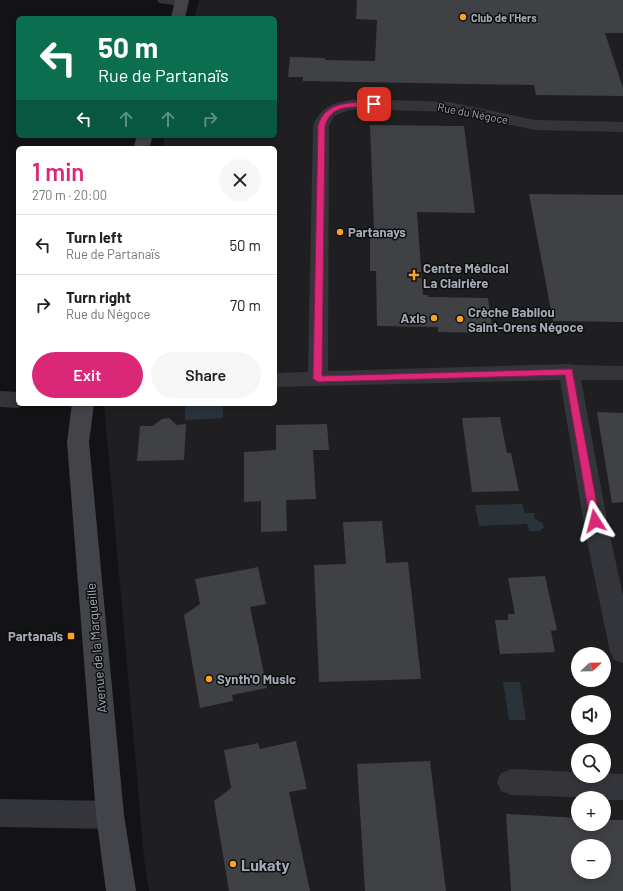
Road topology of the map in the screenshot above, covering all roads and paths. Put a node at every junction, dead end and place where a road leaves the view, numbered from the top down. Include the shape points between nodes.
1 (164, 0) edge
2 (182, 1) edge
3 (178, 16) edge
4 (623, 127) edge
5 (569, 371) junction
6 (623, 372) edge
7 (318, 379) junction
8 (277, 380) edge
9 (0, 399) edge
10 (16, 400) edge
11 (82, 406) edge
12 (623, 652) edge
13 (511, 782) dead end
14 (623, 787) edge
15 (0, 812) edge
16 (110, 815) junction
17 (121, 891) edge

1 - 2 street
2 - 3 street
4 - 7 street, Rue du Négoce via 535,125 469,110 433,105 353,104 328,113 321,126
5 - 6 street
5 - 7 street
5 - 12 street via 598,536
7 - 8 street
9 - 10 street
11 - 16 street, Avenue de la Marqueille via 78,442
13 - 14 street
15 - 16 street
16 - 17 street, Avenue de la Marqueille

